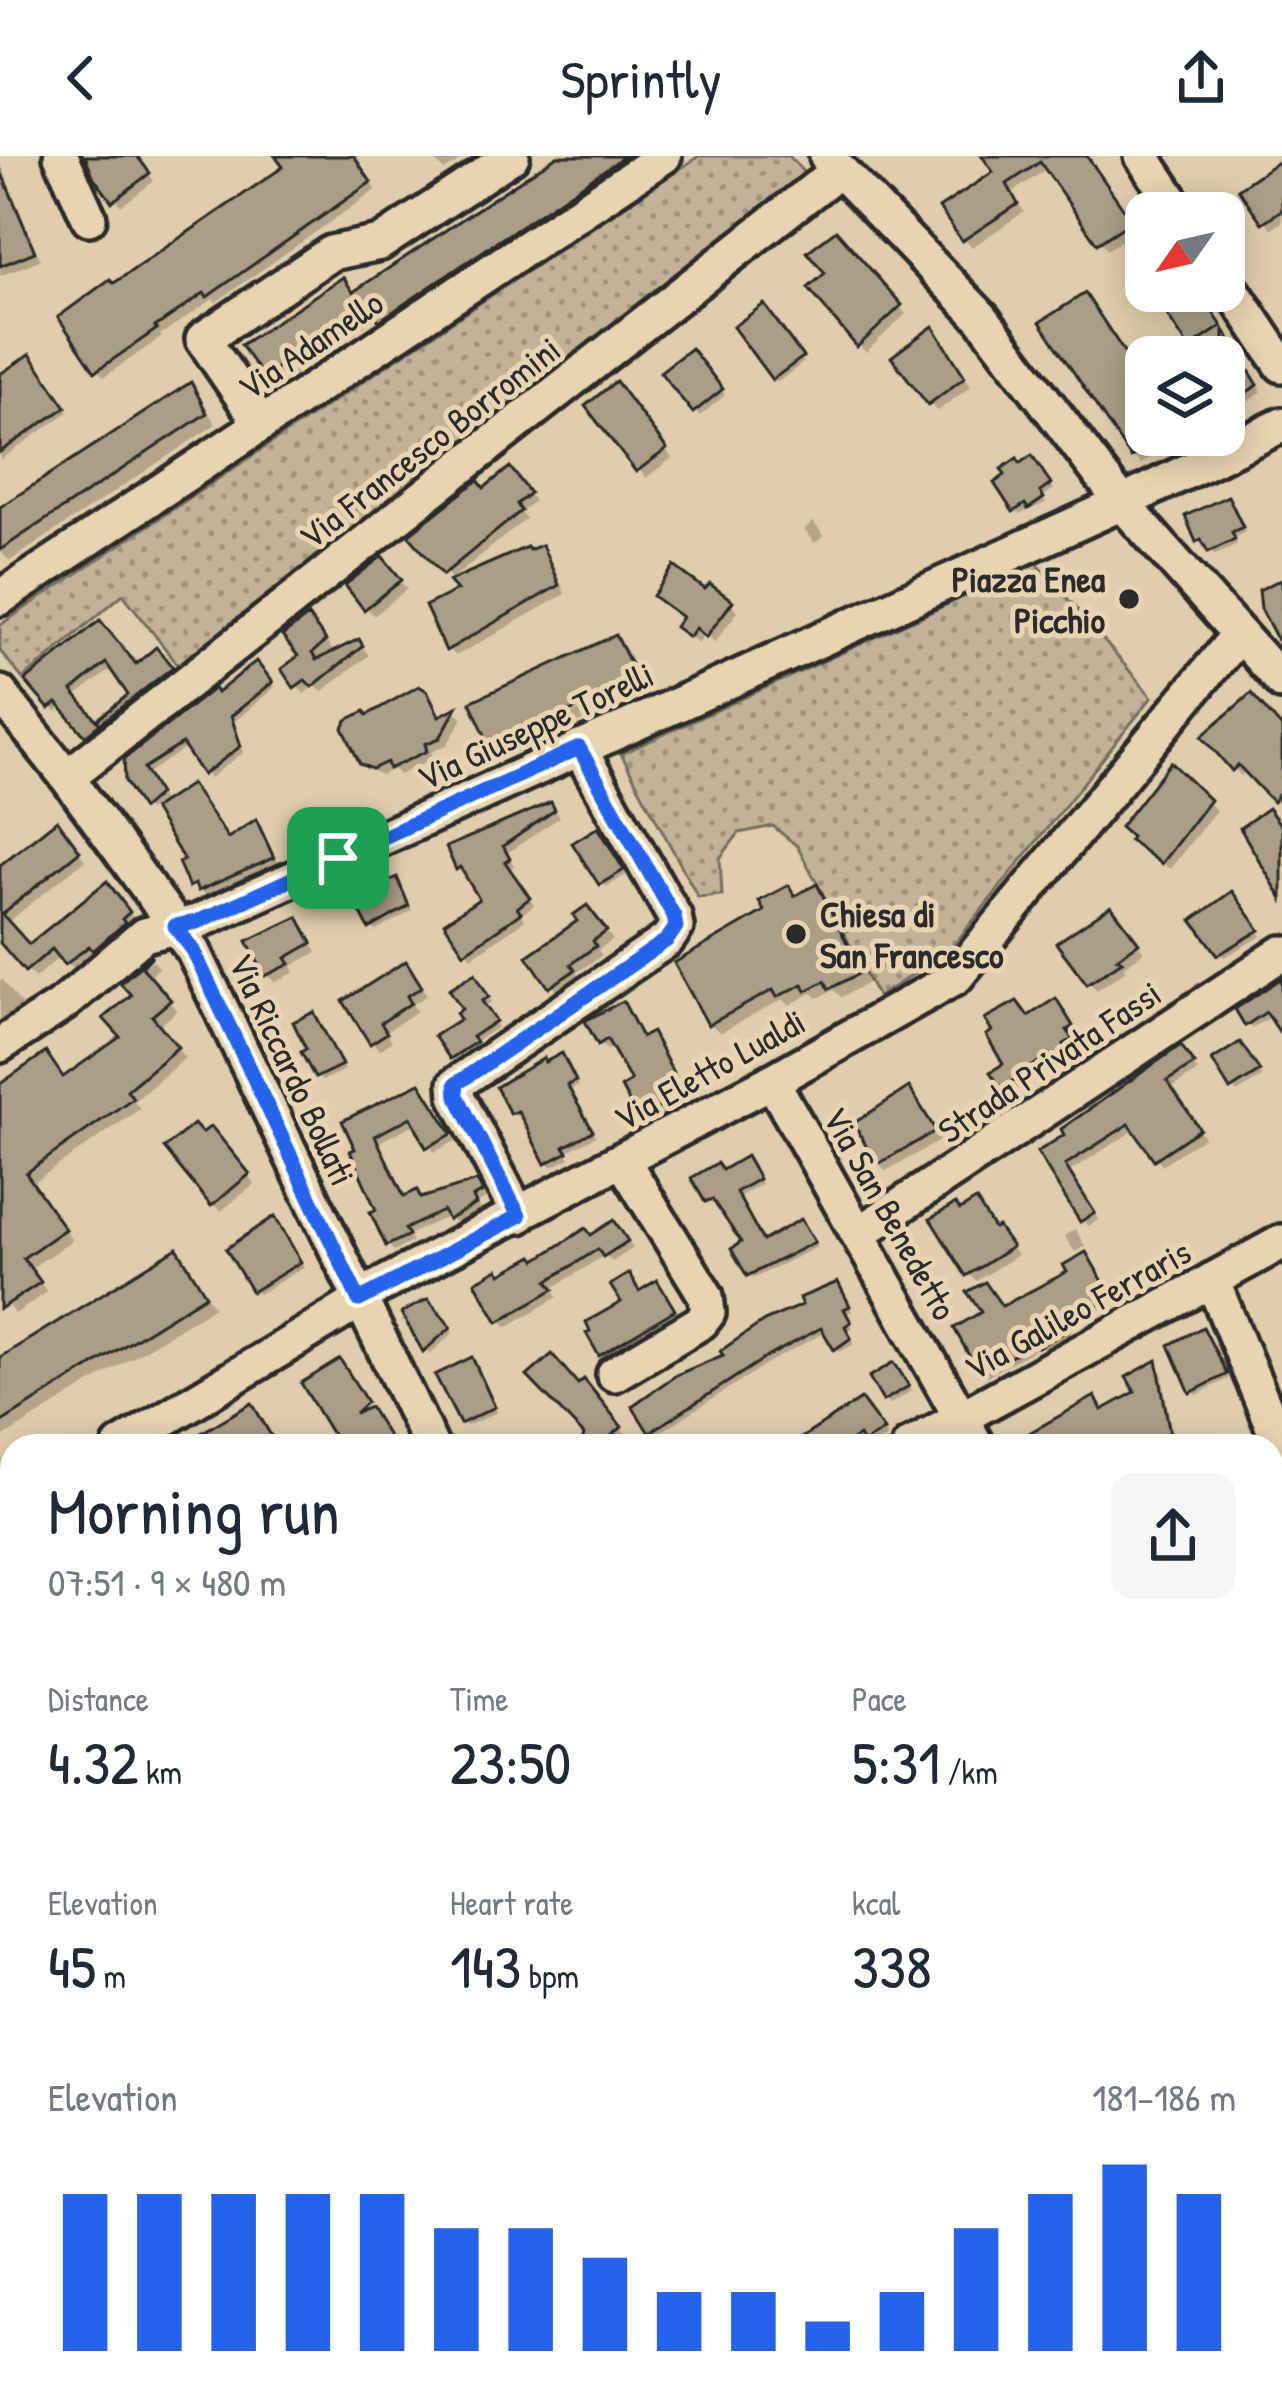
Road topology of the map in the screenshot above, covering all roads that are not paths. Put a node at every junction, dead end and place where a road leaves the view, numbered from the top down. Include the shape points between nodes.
1 (61, 156) edge
2 (512, 156) edge
3 (664, 156) edge
4 (1142, 156) edge
5 (832, 163) edge
6 (1166, 192) edge
7 (89, 218) dead end
8 (1245, 310) edge
9 (1282, 365) edge
10 (261, 424) junction
11 (1282, 425) edge
12 (1122, 503) junction
13 (0, 598) edge
14 (1239, 634) junction
15 (1277, 670) edge
16 (0, 693) edge
17 (579, 748) junction
18 (68, 777) junction
19 (175, 926) junction
20 (1282, 953) edge
21 (0, 1045) edge
22 (772, 1081) junction
23 (622, 1161) junction
24 (519, 1216) junction
25 (859, 1234) junction
26 (1282, 1242) edge
27 (1211, 1280) junction
28 (359, 1300) junction
29 (614, 1374) dead end
30 (969, 1431) edge
31 (140, 1434) edge
32 (425, 1434) edge
33 (1276, 1434) edge

1 - 7 street
2 - 10 street via 380,243 331,253 203,339
3 - 10 street, Via Adamello
4 - 6 street
5 - 12 street via 982,318
5 - 18 street, Via Francesco Borromini
8 - 9 street
10 - 13 street, Via Adamello
11 - 12 street, Via Giuseppe Torelli
12 - 14 street
12 - 17 street, Via Giuseppe Torelli
14 - 15 street
14 - 22 street, Via Eletto Lualdi via 956,977
16 - 18 street, Via Riccardo Bollati
17 - 19 street, Via Giuseppe Torelli
17 - 24 street via 676,927 456,1084
18 - 19 street, Via Riccardo Bollati
19 - 21 street, Via Giuseppe Torelli via 144,935
19 - 28 street, Via Riccardo Bollati
20 - 25 street, Strada Privata Fassi
22 - 23 street, Via Eletto Lualdi
22 - 25 street, Via San Benedetto
23 - 24 street, Via Eletto Lualdi
23 - 29 street via 706,1296 708,1313
24 - 28 street, Via Eletto Lualdi
25 - 30 street, Via San Benedetto
26 - 27 street, Via Galileo Ferraris
27 - 30 street, Via Galileo Ferraris
27 - 33 street
28 - 31 street, Via Eletto Lualdi
28 - 32 street, Via Riccardo Bollati

